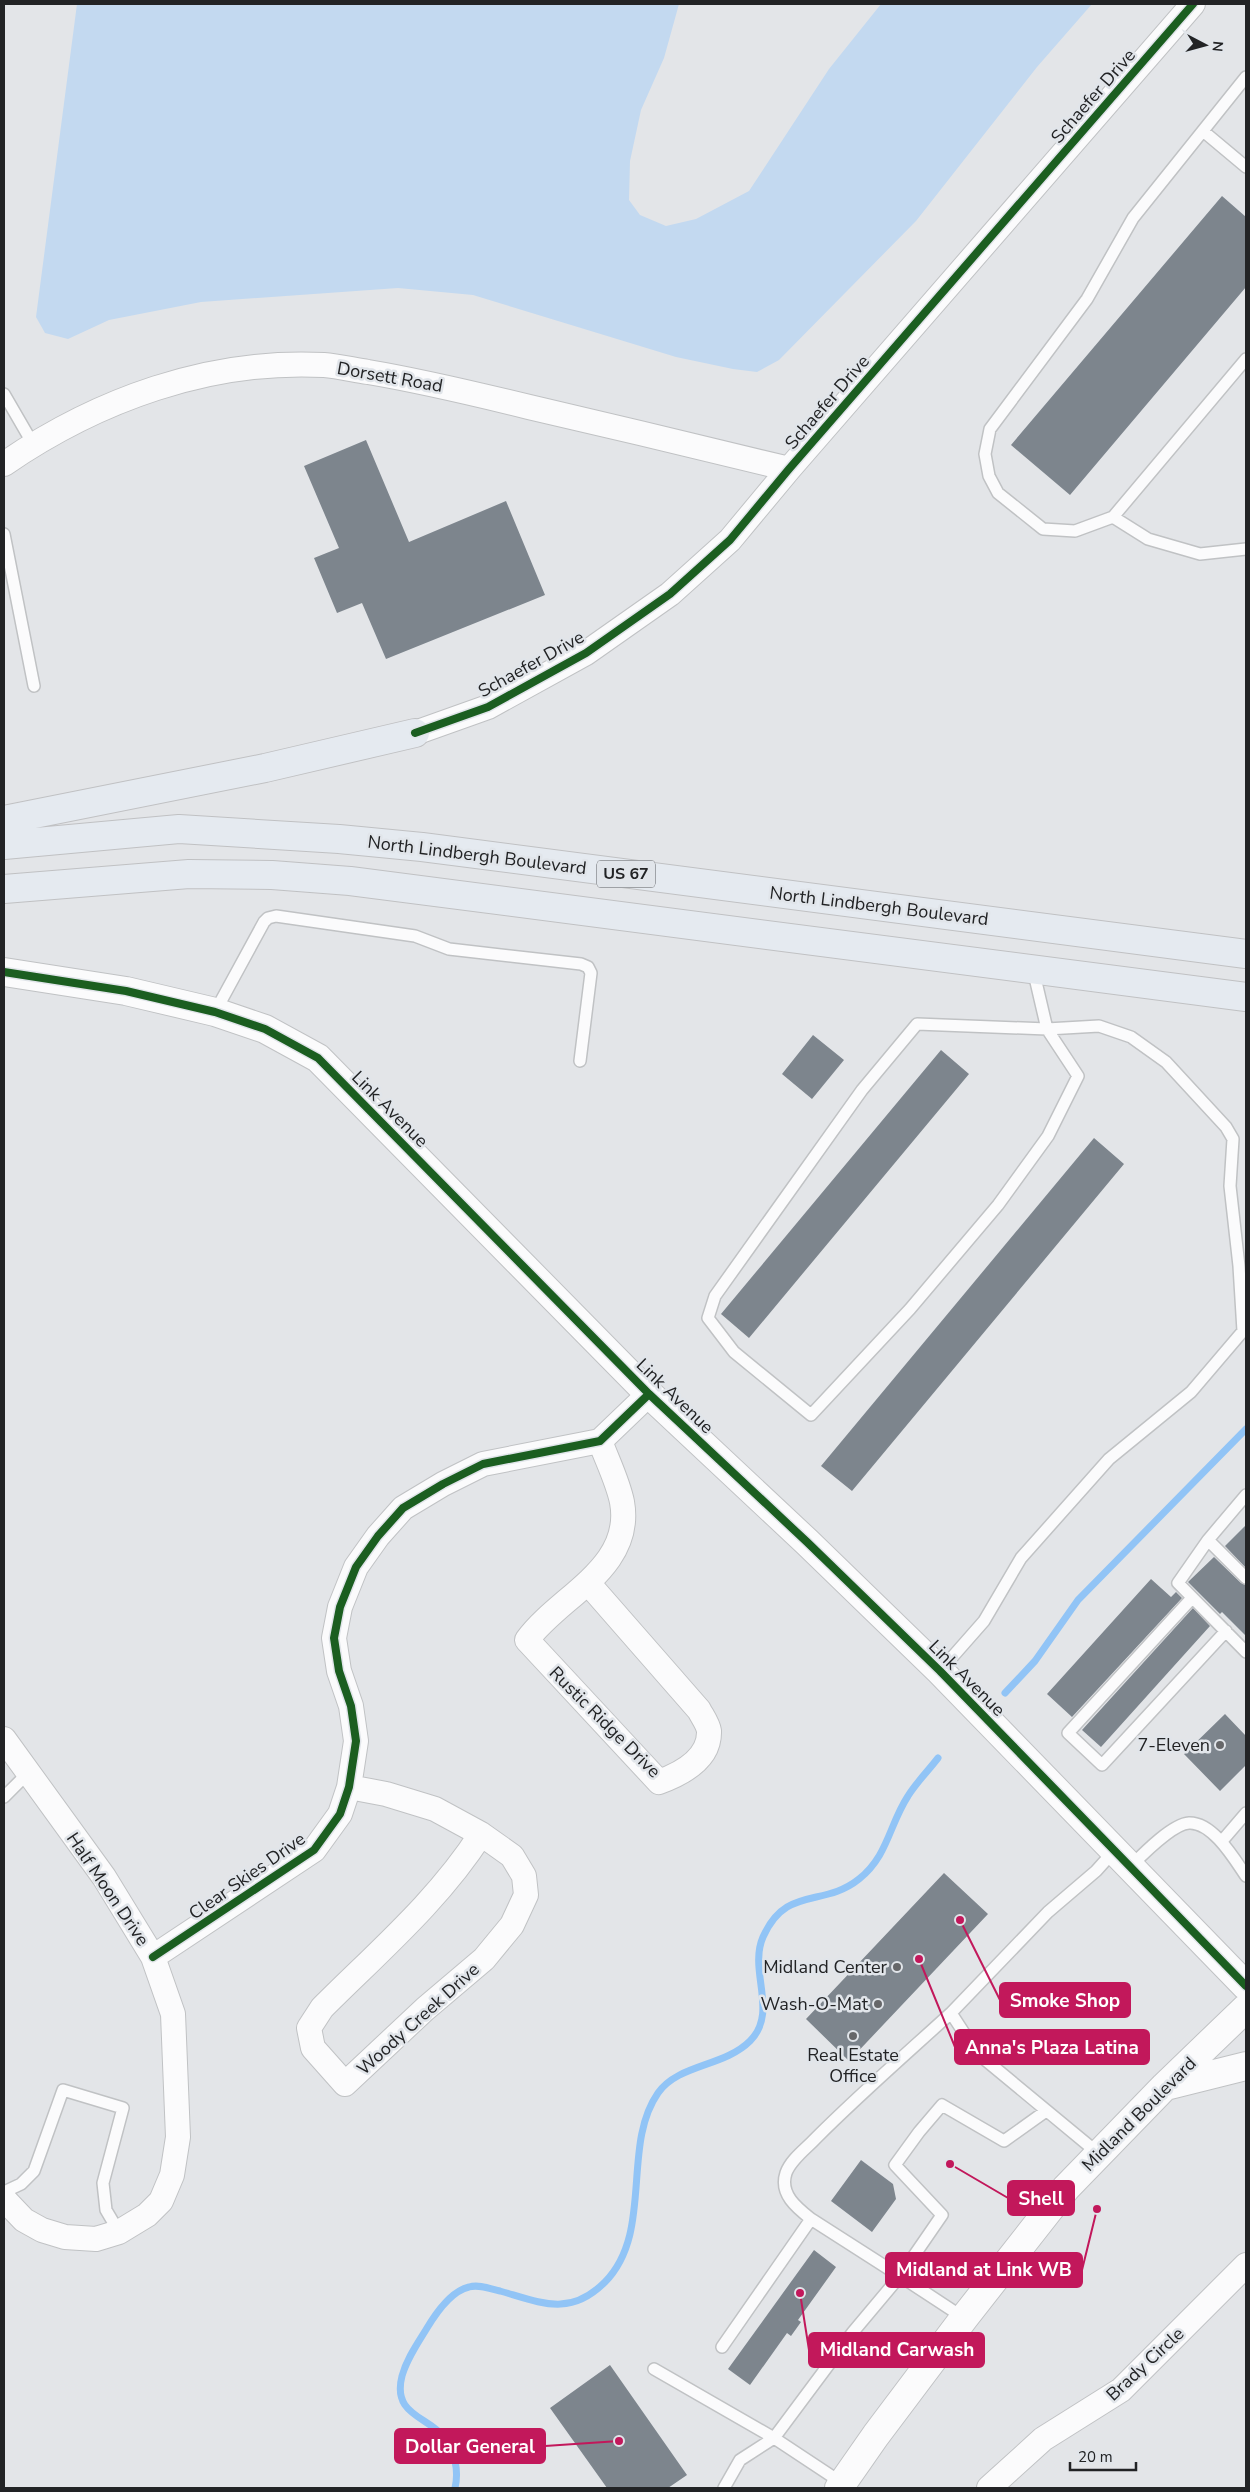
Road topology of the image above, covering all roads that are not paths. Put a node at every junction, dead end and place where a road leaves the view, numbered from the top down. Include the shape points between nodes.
1 (1193, 4) edge
2 (1246, 77) edge
3 (1203, 131) junction
4 (1246, 167) edge
5 (1246, 360) edge
6 (4, 394) edge
7 (33, 444) junction
8 (4, 464) edge
9 (789, 469) junction
10 (1114, 516) junction
11 (4, 534) edge
12 (1246, 549) edge
13 (34, 686) dead end
14 (416, 733) joint
15 (4, 820) edge
16 (4, 845) edge
17 (4, 889) edge
18 (1246, 954) edge
19 (1033, 969) junction
20 (4, 972) edge
21 (1246, 997) edge
22 (215, 1012) junction
23 (1047, 1029) junction
24 (580, 1061) dead end
25 (649, 1394) junction
26 (600, 1441) junction
27 (1244, 1502) edge
28 (1208, 1540) junction
29 (1246, 1578) edge
30 (588, 1583) junction
31 (1192, 1598) junction
32 (1226, 1632) junction
33 (1246, 1652) edge
34 (940, 1671) junction
35 (4, 1739) edge
36 (28, 1773) junction
37 (349, 1787) junction
38 (4, 1797) edge
39 (1246, 1813) edge
40 (481, 1834) junction
41 (1222, 1841) junction
42 (1122, 1859) junction
43 (1246, 1876) edge
44 (153, 1958) junction
45 (1246, 1986) edge
46 (1246, 2008) edge
47 (951, 2013) junction
48 (1246, 2066) edge
49 (1165, 2086) junction
50 (1046, 2111) junction
51 (1099, 2154) junction
52 (4, 2192) edge
53 (4, 2199) edge
54 (811, 2219) junction
55 (119, 2232) junction
56 (1246, 2266) edge
57 (900, 2276) junction
58 (964, 2318) junction
59 (722, 2347) dead end
60 (654, 2369) dead end
61 (774, 2438) junction
62 (841, 2486) edge
63 (724, 2488) edge
64 (989, 2488) edge

1 - 9 street, Schaefer Drive
2 - 3 lane
3 - 4 lane
3 - 10 lane via 1133,218 1087,300 990,429 985,454 989,476 998,493 1043,529 1075,531
5 - 10 lane
6 - 7 lane
7 - 8 street, Dorsett Road
7 - 9 street, Dorsett Road via 140,393 206,373 265,366 325,365 460,390
9 - 14 street, Schaefer Drive via 730,540 670,594 586,653 488,707
10 - 12 lane via 1148,538 1200,554
11 - 13 lane
14 - 15 highway via 265,768
16 - 18 highway, North Lindbergh Boulevard / US 67 via 179,829 339,839 422,847
17 - 19 highway, US 67 via 189,874 272,875 350,881
19 - 21 highway, US 67
19 - 23 lane
20 - 22 street, Link Avenue via 126,991
22 - 24 lane via 264,922 276,916 415,936 449,949 588,967 591,973
22 - 25 street, Link Avenue via 265,1028 318,1058
23 - 23 lane via 1078,1076 1048,1136 998,1205 910,1309 812,1415 734,1352 708,1318 715,1296 862,1090 917,1024
23 - 34 lane via 1099,1026 1131,1037 1166,1062 1226,1128 1233,1139 1231,1209 1243,1331 1191,1392 1109,1458 1021,1558 984,1621
25 - 26 street
25 - 34 street, Link Avenue
26 - 30 street, Rustic Ridge Drive via 624,1514 612,1556
26 - 37 street, Clear Skies Drive via 483,1464 403,1508 378,1536 356,1567 340,1607 334,1638 356,1741
27 - 28 lane
28 - 29 lane
28 - 31 lane via 1178,1583
30 - 30 street, Rustic Ridge Drive via 699,1710 709,1730 708,1745 697,1761 680,1774 659,1782 527,1640 537,1627
31 - 32 lane
31 - 32 lane via 1068,1733 1102,1765
32 - 33 lane
34 - 42 street, Link Avenue
35 - 36 street, Half Moon Drive
36 - 38 lane
36 - 44 street, Half Moon Drive via 104,1877
37 - 40 street, Woody Creek Drive via 435,1809
37 - 44 street, Clear Skies Drive via 340,1814 314,1850
39 - 41 lane
40 - 40 street, Woody Creek Drive via 438,1891 322,2008 309,2028 313,2048 345,2084 484,1959 512,1925 526,1895 524,1876 512,1856
41 - 42 lane via 1200,1826 1189,1823 1178,1826 1157,1842
41 - 43 lane
42 - 45 street, Link Avenue
42 - 47 lane via 1096,1871 1048,1912
44 - 55 street, Half Moon Drive via 173,2014 178,2137 172,2175 161,2201 147,2215
46 - 49 street, Midland Boulevard
47 - 50 lane via 977,2053
47 - 54 lane via 792,2163 786,2173 786,2189 794,2206
48 - 49 street
49 - 51 street, Midland Boulevard
50 - 51 lane
50 - 57 lane via 1004,2141 942,2105 895,2165 942,2216
51 - 58 street, Midland Boulevard via 1066,2188
52 - 55 lane via 21,2184 34,2172 63,2090 123,2108 104,2183 106,2210
53 - 55 street via 24,2220 42,2230 66,2237 96,2239
54 - 57 lane
54 - 59 lane
56 - 64 street, Brady Circle via 1121,2390 1043,2439
57 - 58 lane
57 - 61 lane
58 - 62 street, Midland Boulevard
60 - 61 lane
61 - 62 lane
61 - 63 lane via 740,2460

